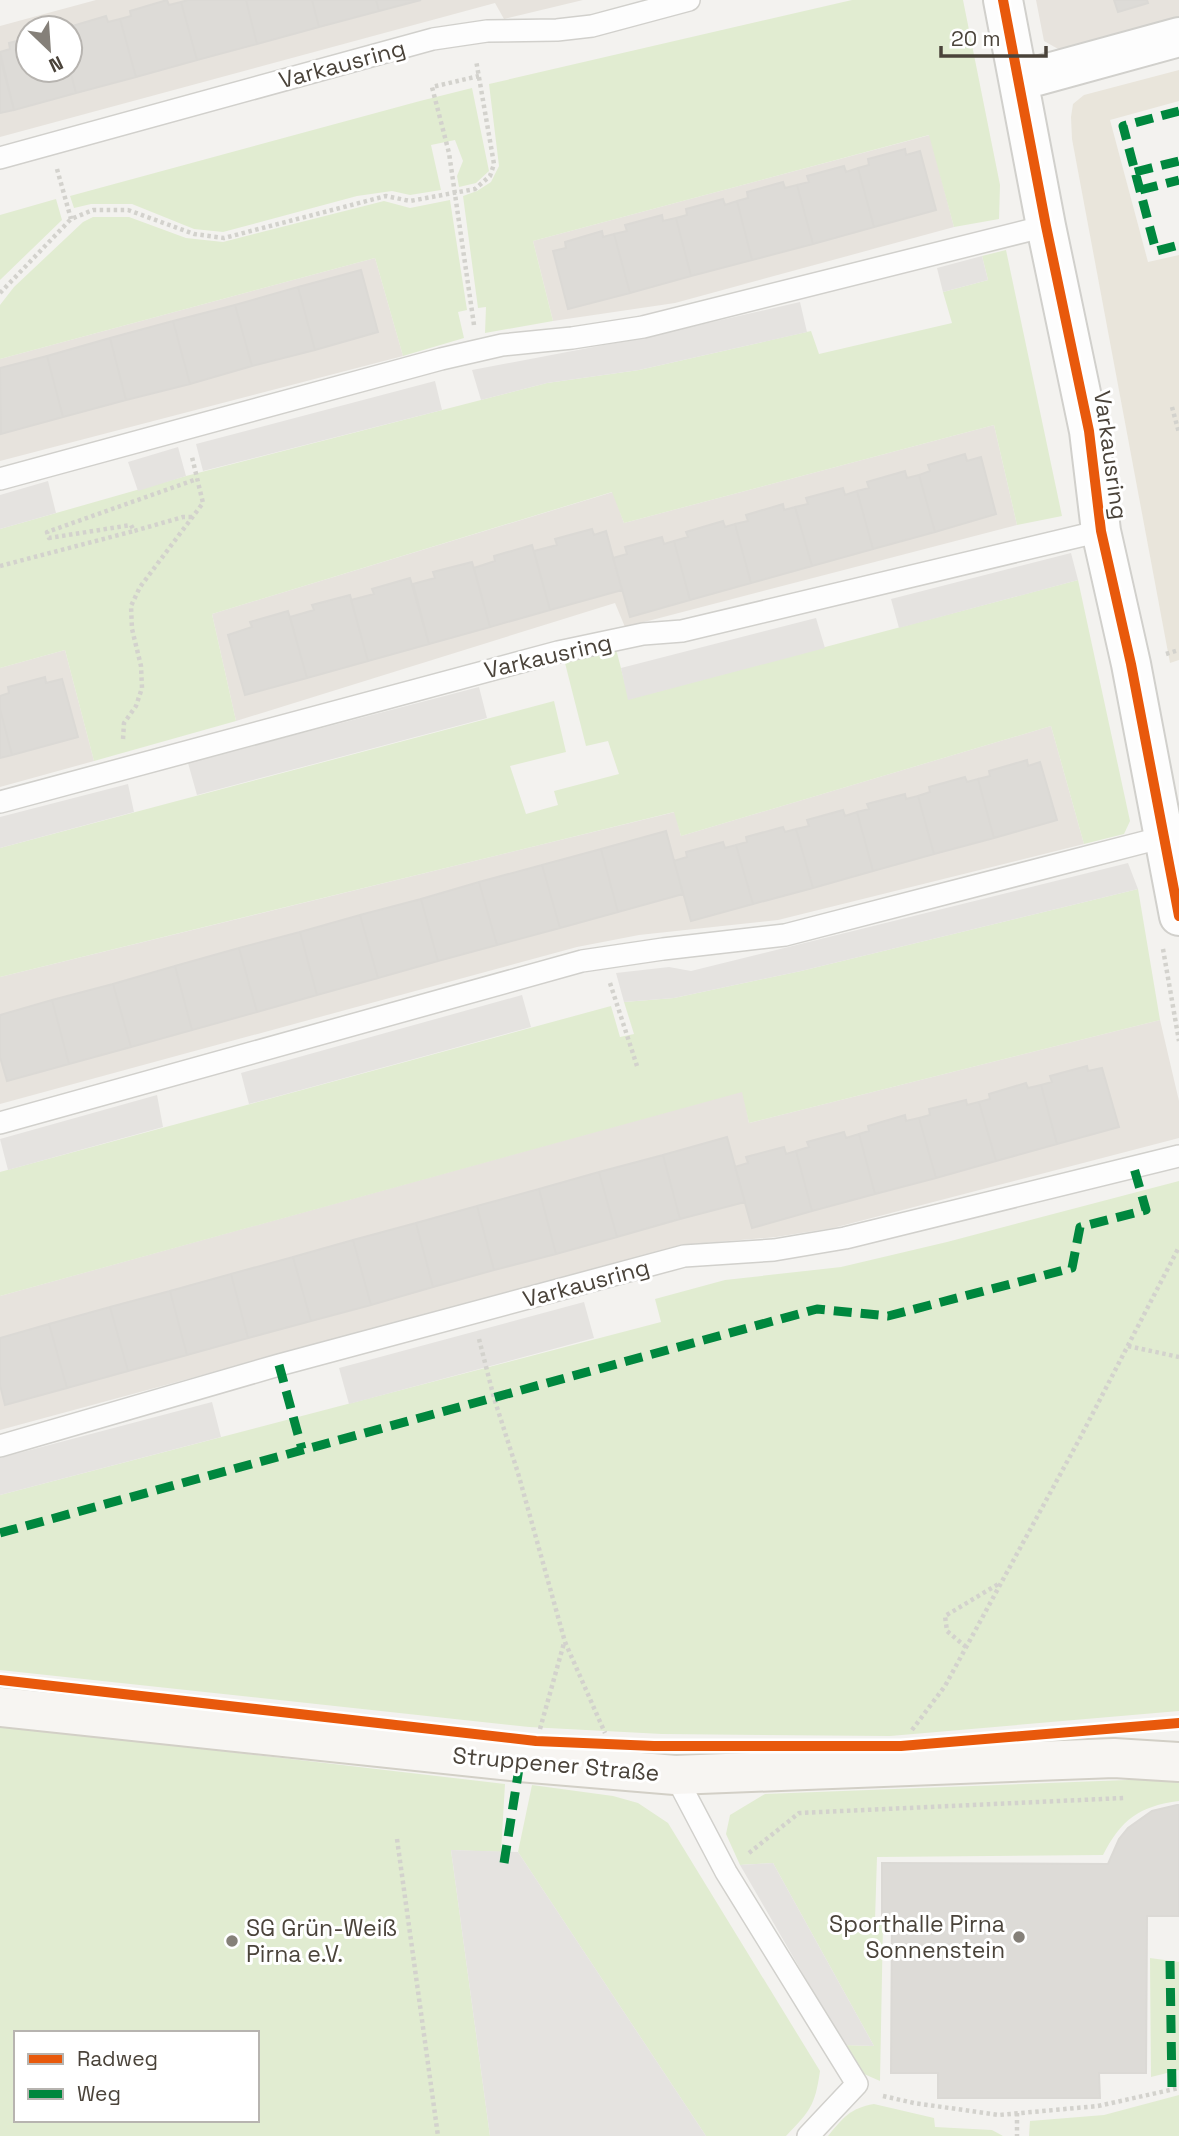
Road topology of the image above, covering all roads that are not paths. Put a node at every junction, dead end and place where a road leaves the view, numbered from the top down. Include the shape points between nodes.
1 (689, 0) edge
2 (1003, 0) edge
3 (1179, 37) edge
4 (1019, 81) junction
5 (0, 158) edge
6 (1046, 226) junction
7 (0, 479) edge
8 (1101, 531) junction
9 (0, 802) edge
10 (1164, 837) junction
11 (1179, 916) edge
12 (0, 1124) edge
13 (1179, 1156) edge
14 (0, 1446) edge
15 (0, 1707) edge
16 (1179, 1746) edge
17 (1114, 1758) junction
18 (1179, 1762) edge
19 (675, 1775) junction
20 (808, 2136) edge

1 - 5 lane, Varkausring via 592,26 487,31 433,39
2 - 4 street, Varkausring
3 - 4 street
4 - 6 street, Varkausring
6 - 7 lane via 643,327 502,345 441,359
6 - 8 street, Varkausring via 1089,431
8 - 9 lane, Varkausring via 682,631 643,634 558,652
8 - 10 street, Varkausring via 1132,664
10 - 11 street, Varkausring
10 - 12 lane via 785,935 582,961
13 - 14 lane, Varkausring via 845,1238 774,1250 684,1256
15 - 19 main road, Struppener Straße
16 - 17 main road, Struppener Straße
17 - 18 main road, Struppener Straße
17 - 19 main road, Struppener Straße
19 - 20 lane via 726,1872 857,2084

